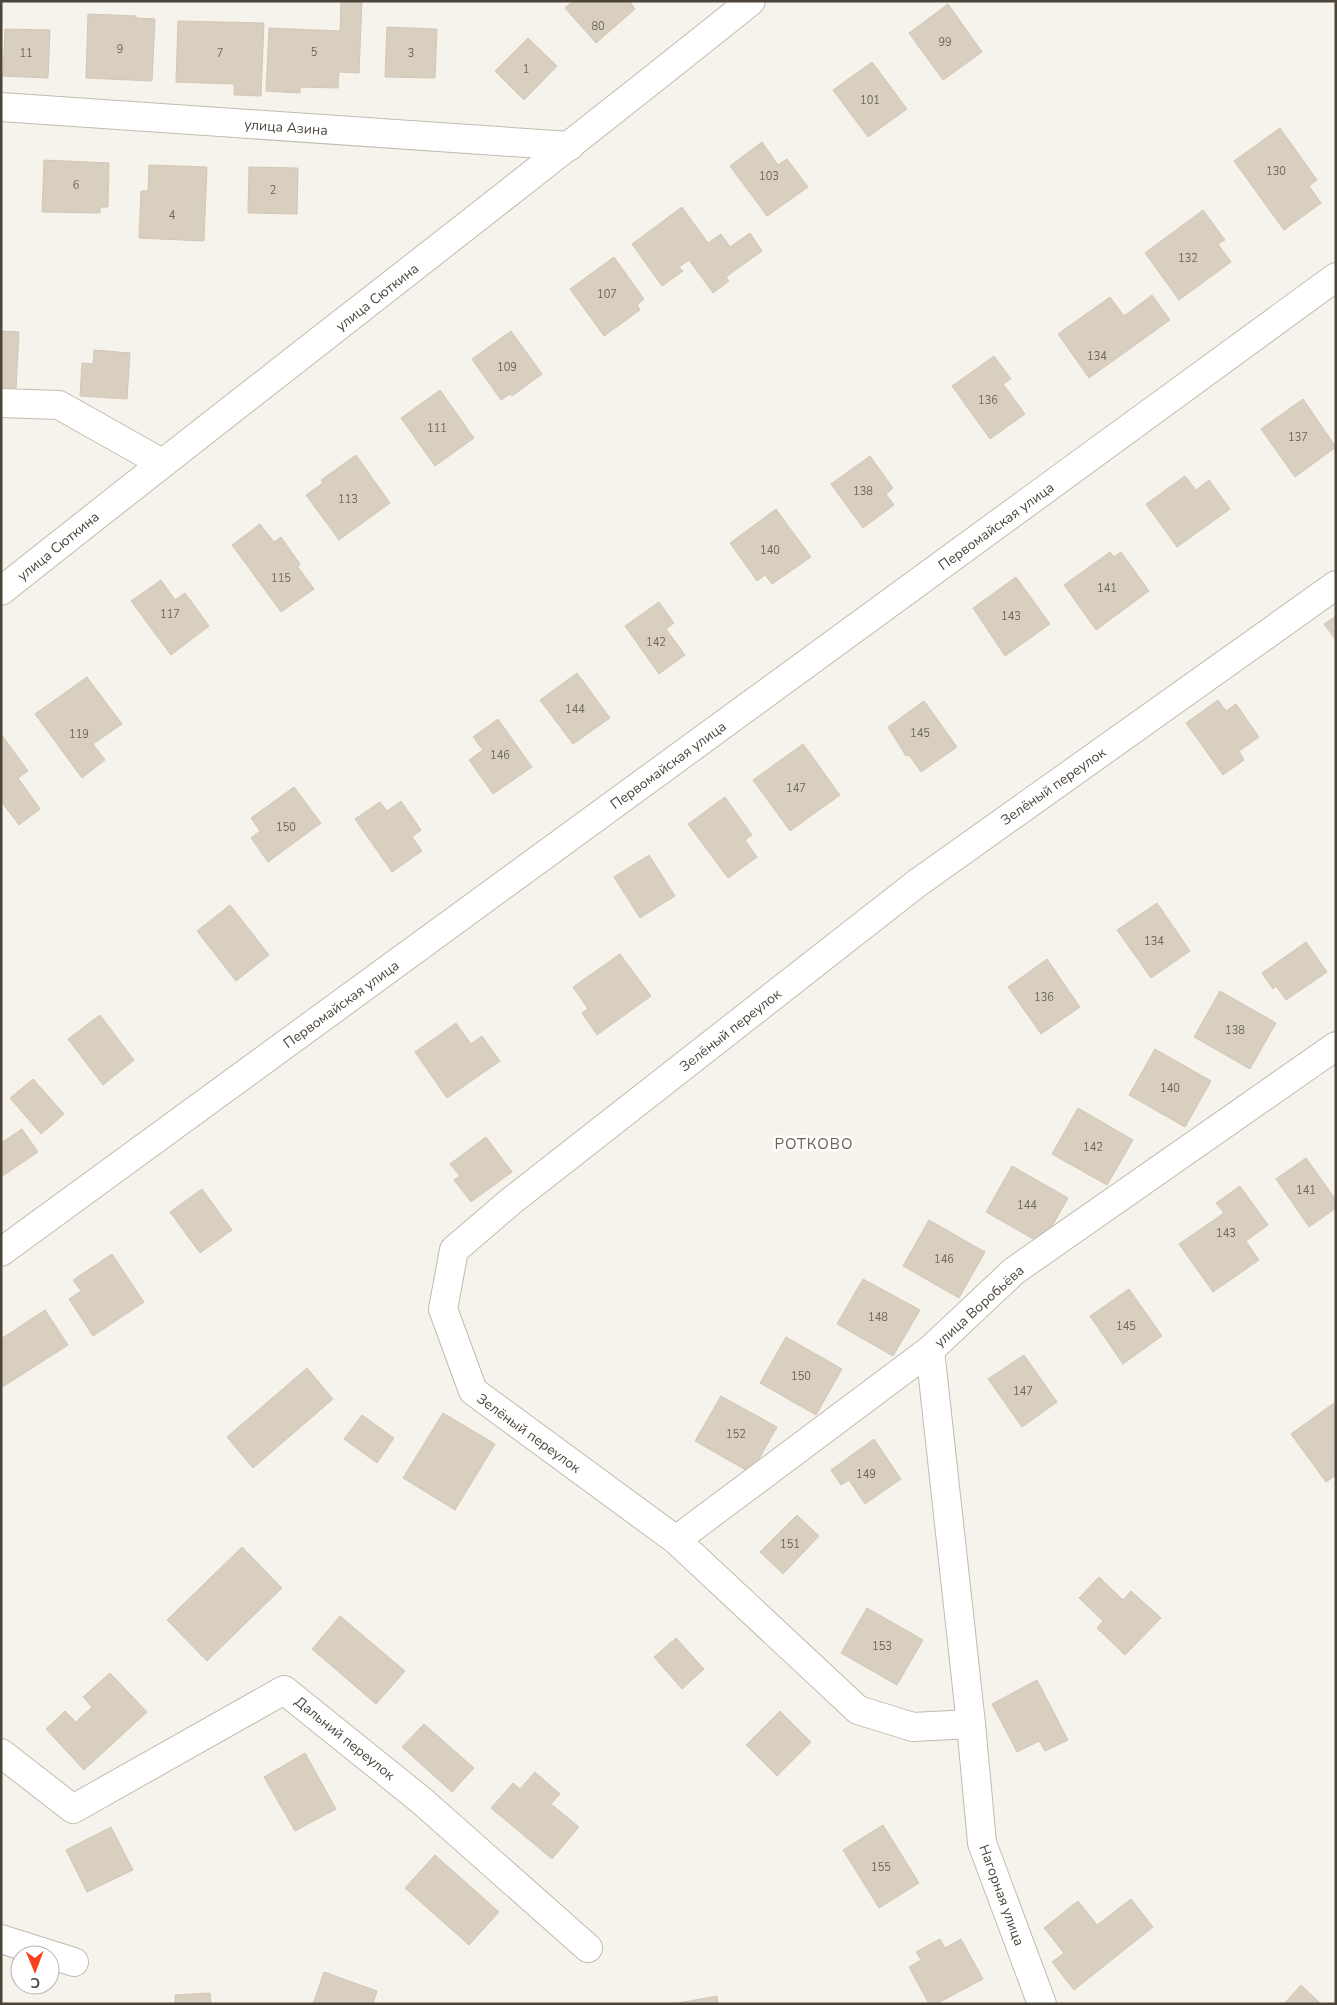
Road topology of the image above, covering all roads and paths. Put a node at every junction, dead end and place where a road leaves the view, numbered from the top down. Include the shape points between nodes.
1 (751, 1) edge
2 (1, 108) edge
3 (570, 146) junction
4 (1336, 277) edge
5 (1, 403) edge
6 (162, 463) junction
7 (1336, 585) edge
8 (1, 591) edge
9 (1336, 1046) edge
10 (1, 1252) edge
11 (930, 1350) junction
12 (676, 1540) junction
13 (971, 1724) junction
14 (1, 1753) edge
15 (1, 1938) edge
16 (588, 1948) dead end
17 (74, 1962) dead end
18 (1042, 2004) edge

1 - 3 street, улица Сюткина
2 - 3 street, улица Азина
3 - 6 street, улица Сюткина
4 - 10 street, Первомайская улица
5 - 6 street via 59,404
6 - 8 street, улица Сюткина
7 - 12 street, Зелёный переулок via 916,884 510,1202 454,1250 443,1309 473,1391
9 - 11 street, улица Воробьёва via 1014,1270
11 - 12 street
11 - 13 street, улица Воробьёва
12 - 13 street, Зелёный переулок via 858,1710 913,1727
13 - 18 street, Нагорная улица via 982,1843
14 - 16 street, Дальний переулок via 73,1809 284,1690 422,1801
15 - 17 street

